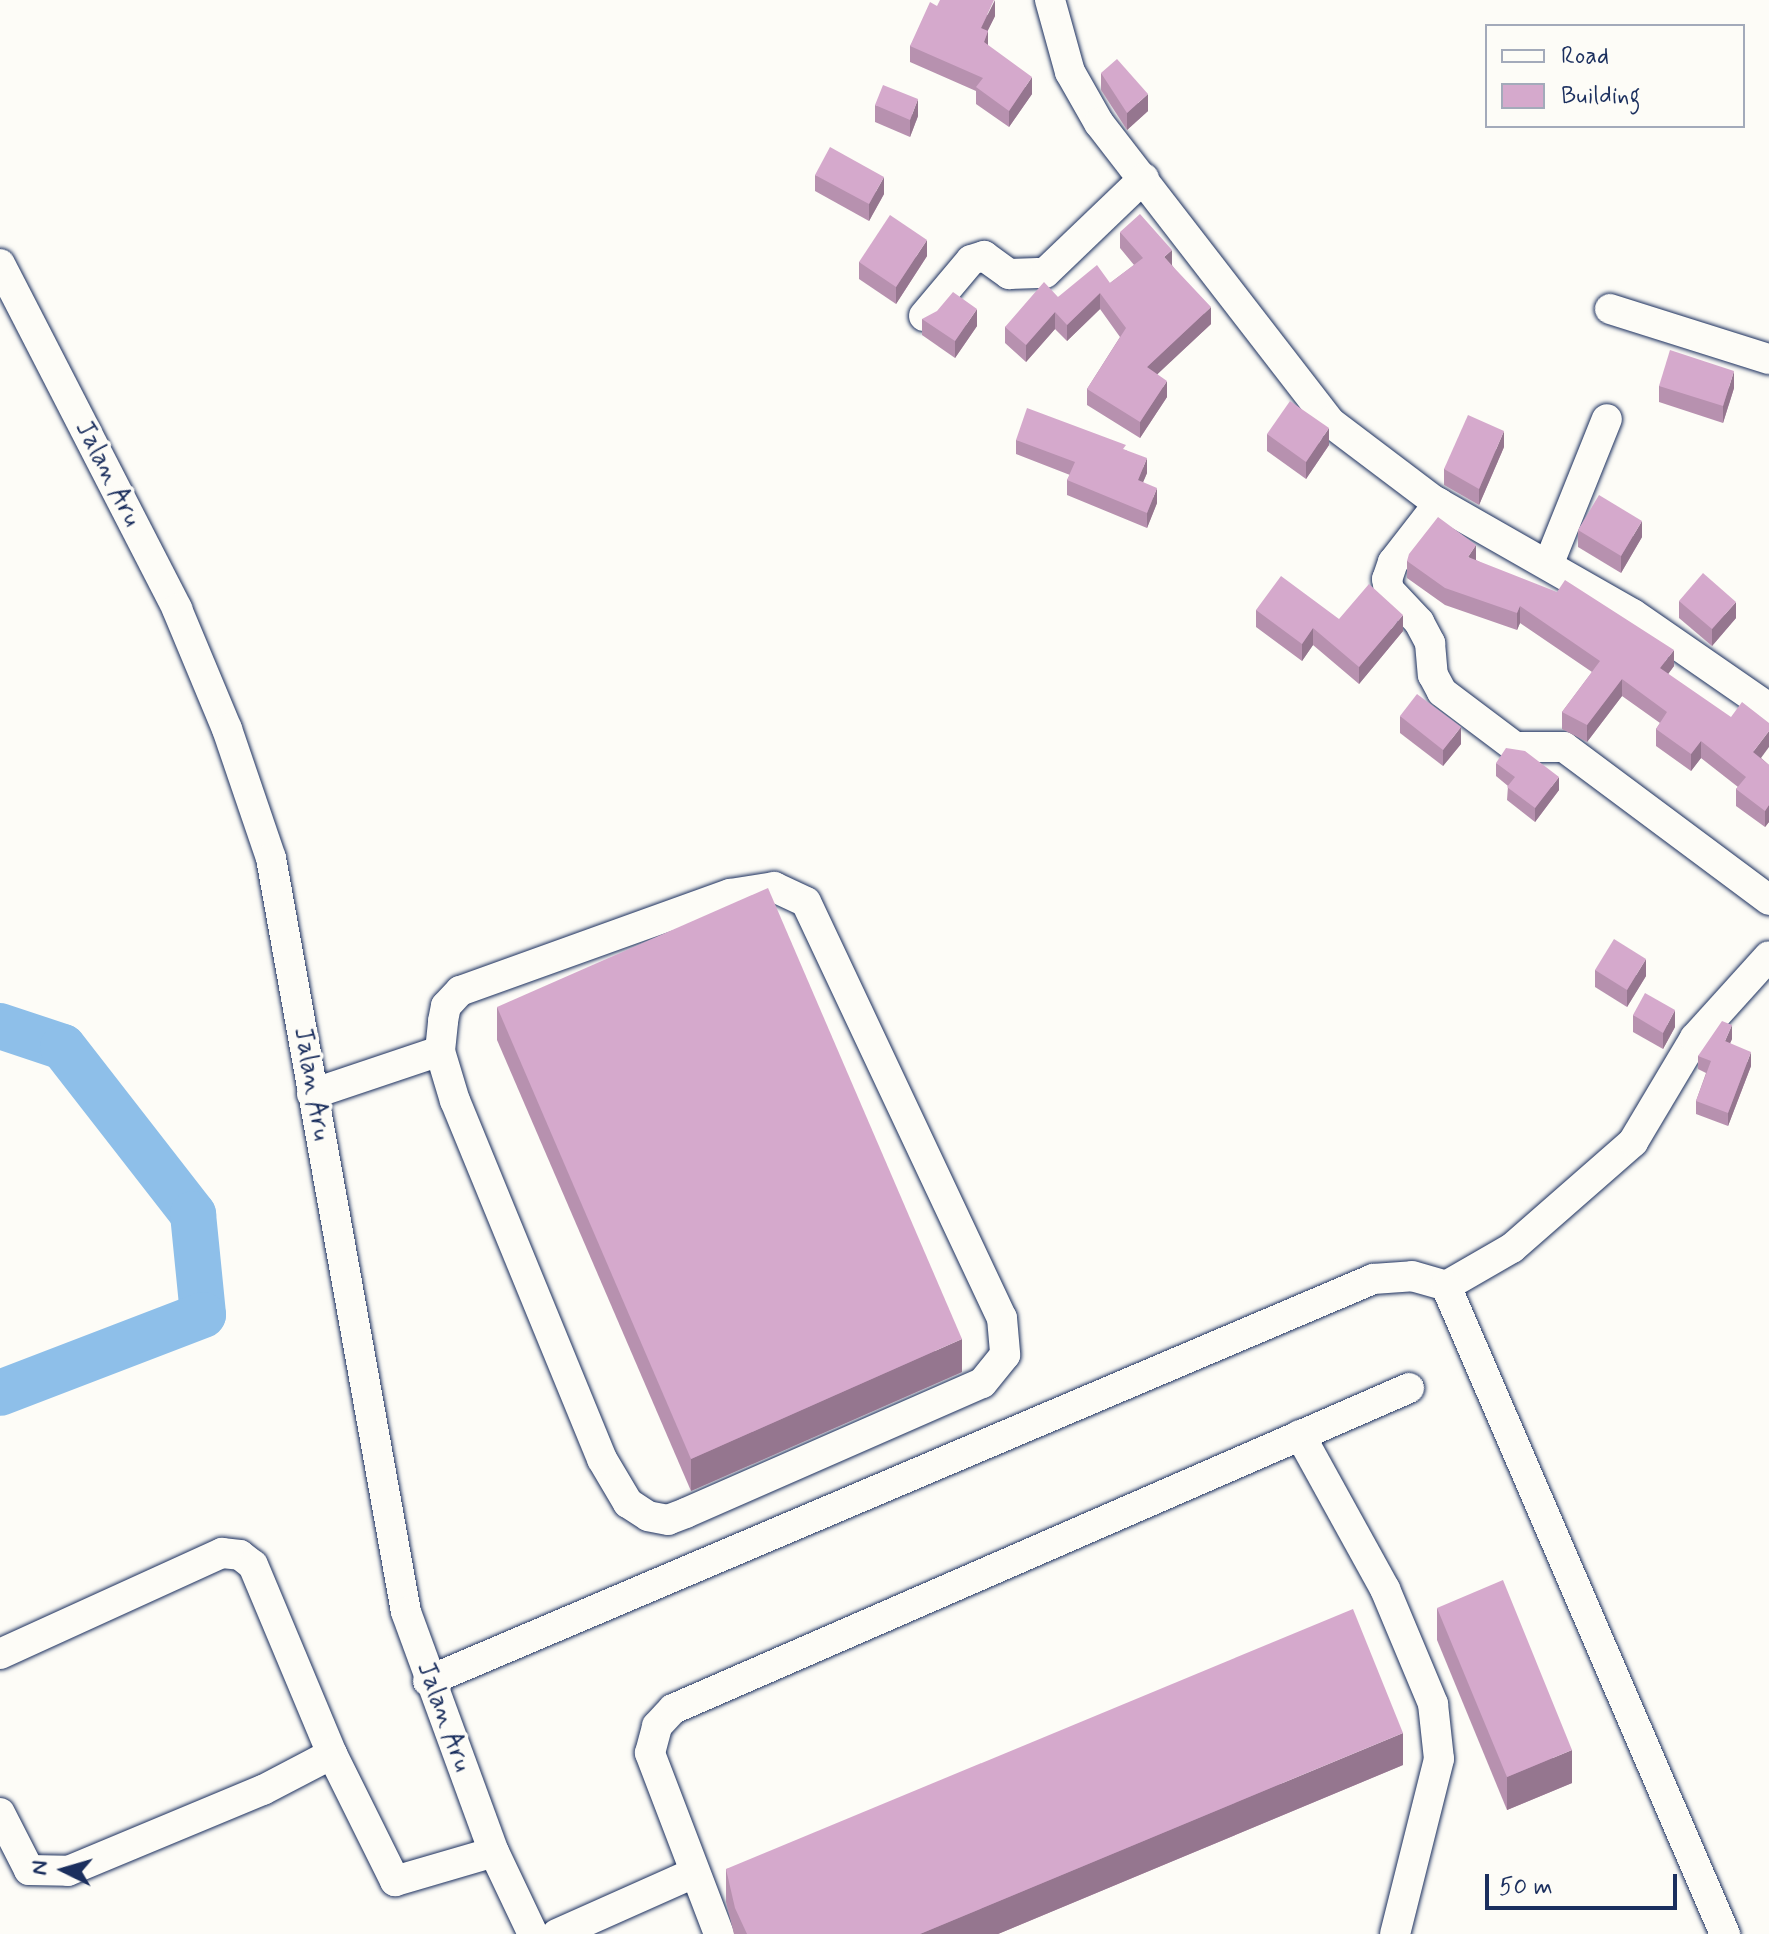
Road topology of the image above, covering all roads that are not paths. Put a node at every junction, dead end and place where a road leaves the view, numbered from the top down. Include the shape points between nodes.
1 (1050, 0) edge
2 (1144, 178) junction
3 (0, 264) edge
4 (1610, 309) dead end
5 (924, 316) edge
6 (1769, 359) edge
7 (1607, 419) dead end
8 (1439, 503) junction
9 (1549, 563) junction
10 (1768, 706) edge
11 (1769, 900) edge
12 (1769, 956) edge
13 (440, 1051) junction
14 (312, 1094) junction
15 (1446, 1286) junction
16 (1409, 1388) dead end
17 (1300, 1435) junction
18 (0, 1654) edge
19 (428, 1681) junction
20 (332, 1754) junction
21 (0, 1813) edge
22 (494, 1852) junction
23 (692, 1874) junction
24 (533, 1934) edge
25 (557, 1934) edge
26 (719, 1934) edge
27 (1395, 1934) edge
28 (1725, 1934) edge

1 - 2 street via 1070,72 1099,123
2 - 5 street via 1045,273 1009,274 984,256 971,260
2 - 8 street via 1330,422
3 - 14 street, Jalan Aru via 177,609 227,729 271,858
4 - 6 street
7 - 9 street
8 - 9 street
8 - 11 street via 1393,562 1387,579 1389,590 1419,622 1430,643 1433,675 1442,692 1515,747 1564,747
9 - 10 street
12 - 15 street via 1695,1038 1633,1142 1512,1248
13 - 13 street via 455,1101 602,1459 628,1503 648,1516 668,1520 686,1513 982,1383 1005,1355 1002,1318 806,902 774,887 730,894 460,991 446,1006
13 - 14 street
14 - 19 street, Jalan Aru via 406,1612
15 - 19 street via 1412,1276 1373,1279
15 - 28 street
16 - 17 street
17 - 23 street via 673,1709 657,1726 650,1753
17 - 27 street via 1385,1589 1433,1704 1439,1759 1432,1803
18 - 20 street via 222,1553 240,1555 253,1565
19 - 22 street, Jalan Aru
20 - 21 street via 263,1790 68,1871 29,1870
20 - 22 street via 395,1881
22 - 24 street, Jalan Aru
23 - 25 street
23 - 26 street

